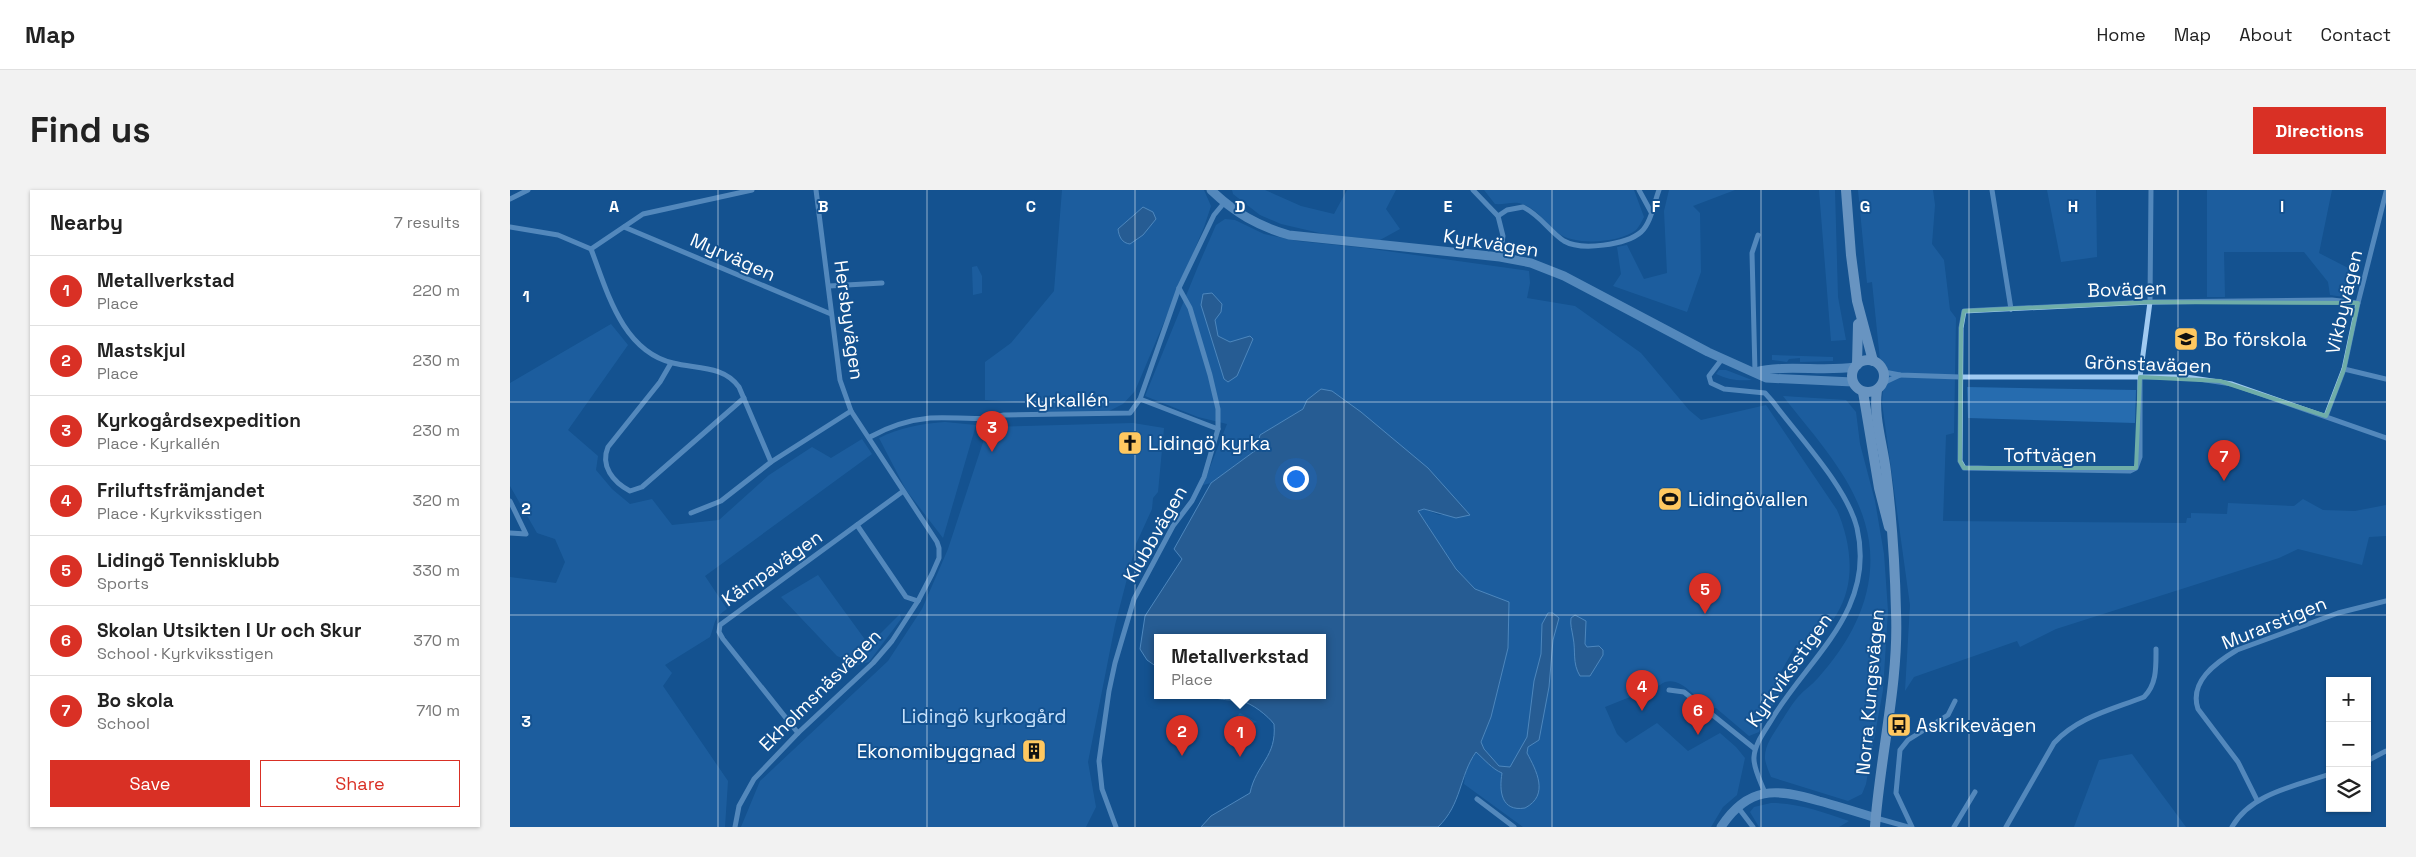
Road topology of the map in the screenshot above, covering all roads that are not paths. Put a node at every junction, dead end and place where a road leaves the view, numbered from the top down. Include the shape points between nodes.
1 (528, 190) edge
2 (752, 190) edge
3 (816, 190) edge
4 (1212, 190) edge
5 (1474, 190) edge
6 (1639, 190) edge
7 (1659, 190) edge
8 (1846, 190) edge
9 (1992, 190) edge
10 (2151, 190) edge
11 (727, 192) edge
12 (2386, 192) edge
13 (510, 198) edge
14 (1224, 203) junction
15 (1651, 212) junction
16 (1498, 216) junction
17 (510, 227) edge
18 (624, 227) junction
19 (1758, 235) dead end
20 (590, 248) junction
21 (1500, 257) junction
22 (882, 283) dead end
23 (829, 286) junction
24 (1179, 288) junction
25 (1857, 301) junction
26 (2150, 302) junction
27 (2358, 303) junction
28 (2011, 309) junction
29 (831, 314) junction
30 (1722, 359) junction
31 (1873, 361) junction
32 (671, 363) junction
33 (1856, 366) junction
34 (2344, 370) junction
35 (1755, 372) junction
36 (1884, 372) junction
37 (1900, 375) junction
38 (1960, 377) junction
39 (2140, 377) junction
40 (2386, 379) edge
41 (1853, 382) junction
42 (1880, 386) junction
43 (1863, 392) junction
44 (744, 398) junction
45 (1140, 399) junction
46 (851, 411) junction
47 (2326, 416) junction
48 (1218, 429) junction
49 (870, 437) junction
50 (2386, 438) edge
51 (876, 446) joint
52 (771, 462) junction
53 (902, 492) junction
54 (510, 501) edge
55 (691, 513) dead end
56 (857, 525) junction
57 (1891, 530) junction
58 (510, 533) edge
59 (918, 601) junction
60 (2386, 601) edge
61 (2156, 649) dead end
62 (1669, 690) dead end
63 (1955, 701) dead end
64 (798, 733) junction
65 (1755, 749) junction
66 (2386, 752) edge
67 (2371, 759) edge
68 (2326, 775) edge
69 (1975, 792) dead end
70 (1765, 793) junction
71 (1477, 799) dead end
72 (2257, 800) junction
73 (1737, 806) junction
74 (1875, 822) edge
75 (735, 827) edge
76 (1116, 827) edge
77 (1514, 827) edge
78 (1721, 827) edge
79 (1753, 827) edge
80 (1908, 827) edge
81 (1912, 827) edge
82 (1954, 827) edge
83 (2006, 827) edge
84 (2232, 827) edge

1 - 13 street
2 - 11 street
3 - 23 street, Hersbyvägen
4 - 14 street, Kyrkvägen
5 - 16 street
6 - 15 street
7 - 15 street
8 - 25 main road
9 - 28 street
10 - 26 street
11 - 18 street via 643,214
12 - 27 street, Vikbyvägen
14 - 21 street, Kyrkvägen via 1252,222 1289,235
14 - 24 street via 1214,216
15 - 16 street via 1642,232 1629,240 1581,246 1565,242 1536,214 1523,207 1507,210
16 - 21 street via 1503,236
17 - 20 street via 558,235
18 - 20 street
18 - 29 street, Myrvägen
19 - 35 street via 1752,253
20 - 32 street via 630,336 650,353
21 - 30 street, Kyrkvägen via 1531,263 1564,276
22 - 23 street
23 - 29 street, Hersbyvägen
24 - 45 street
24 - 48 street, Klubbvägen via 1190,308 1210,375 1218,408
25 - 31 main road
25 - 33 main road via 1859,346
26 - 27 street, Bovägen via 2332,300
26 - 28 street, Bovägen
26 - 39 street
27 - 34 street, Vikbyvägen
28 - 38 street, Bovägen via 1964,311
29 - 46 street, Hersbyvägen via 840,380
30 - 35 street, Kyrkvägen
30 - 65 street, Kyrkviksstigen via 1709,376 1712,383 1724,389 1764,393 1773,402 1846,500 1860,550 1855,593 1847,613 1818,658 1780,706
31 - 33 main road
31 - 36 main road
32 - 44 street via 727,375 739,387
32 - 44 street via 604,456 604,463 623,487 630,490 642,487
33 - 35 street, Kyrkvägen via 1837,370 1767,369
33 - 41 main road
34 - 40 street
34 - 47 street, Vikbyvägen
35 - 41 street, Kyrkvägen via 1780,380
36 - 37 street, Grönstavägen
36 - 42 main road
37 - 38 street, Grönstavägen
37 - 42 street, Grönstavägen
38 - 39 street, Grönstavägen
38 - 39 street, Toftvägen via 1960,461 1964,468 2130,471 2136,468 2140,457
39 - 47 street, Grönstavägen via 2220,381
41 - 43 main road
42 - 43 main road
42 - 57 main road, Norra Kungsvägen via 1875,404 1883,444
43 - 57 main road, Norra Kungsvägen via 1879,488
44 - 52 street
45 - 48 street
45 - 49 street, Kyrkallén via 1130,413 1004,415 985,420 930,418 898,424
46 - 49 street, Hersbyvägen
46 - 52 street
47 - 50 street, Grönstavägen
48 - 76 street, Klubbvägen via 1204,477 1192,501 1173,526 1134,599 1115,664 1099,760 1102,789
49 - 51 street, Hersbyvägen
51 - 53 street, Ekholmsnäsvägen
52 - 55 street via 721,501
53 - 56 street, Kämpavägen
53 - 59 street, Ekholmsnäsvägen via 940,548 939,558
54 - 58 street via 526,534
56 - 59 street via 906,597
56 - 64 street, Kämpavägen via 723,621 719,628 723,639
57 - 74 main road, Norra Kungsvägen via 1895,644
59 - 64 street, Ekholmsnäsvägen via 878,657
60 - 72 street, Murarstigen via 2338,612 2237,650 2215,665 2199,682 2195,699 2198,709 2238,762
61 - 83 street via 2151,690 2144,697 2076,723 2065,731 2054,743
62 - 65 street, Kyrkviksstigen via 1684,692
63 - 81 street via 1948,715 1908,740 1900,750 1896,793
64 - 75 street, Ekholmsnäsvägen via 754,779 742,800
65 - 70 street, Kyrkviksstigen via 1754,760
66 - 67 street
68 - 72 street
69 - 82 street
70 - 73 street
70 - 74 street via 1790,793
71 - 77 street
72 - 84 street
73 - 78 street
73 - 79 street
74 - 80 street

